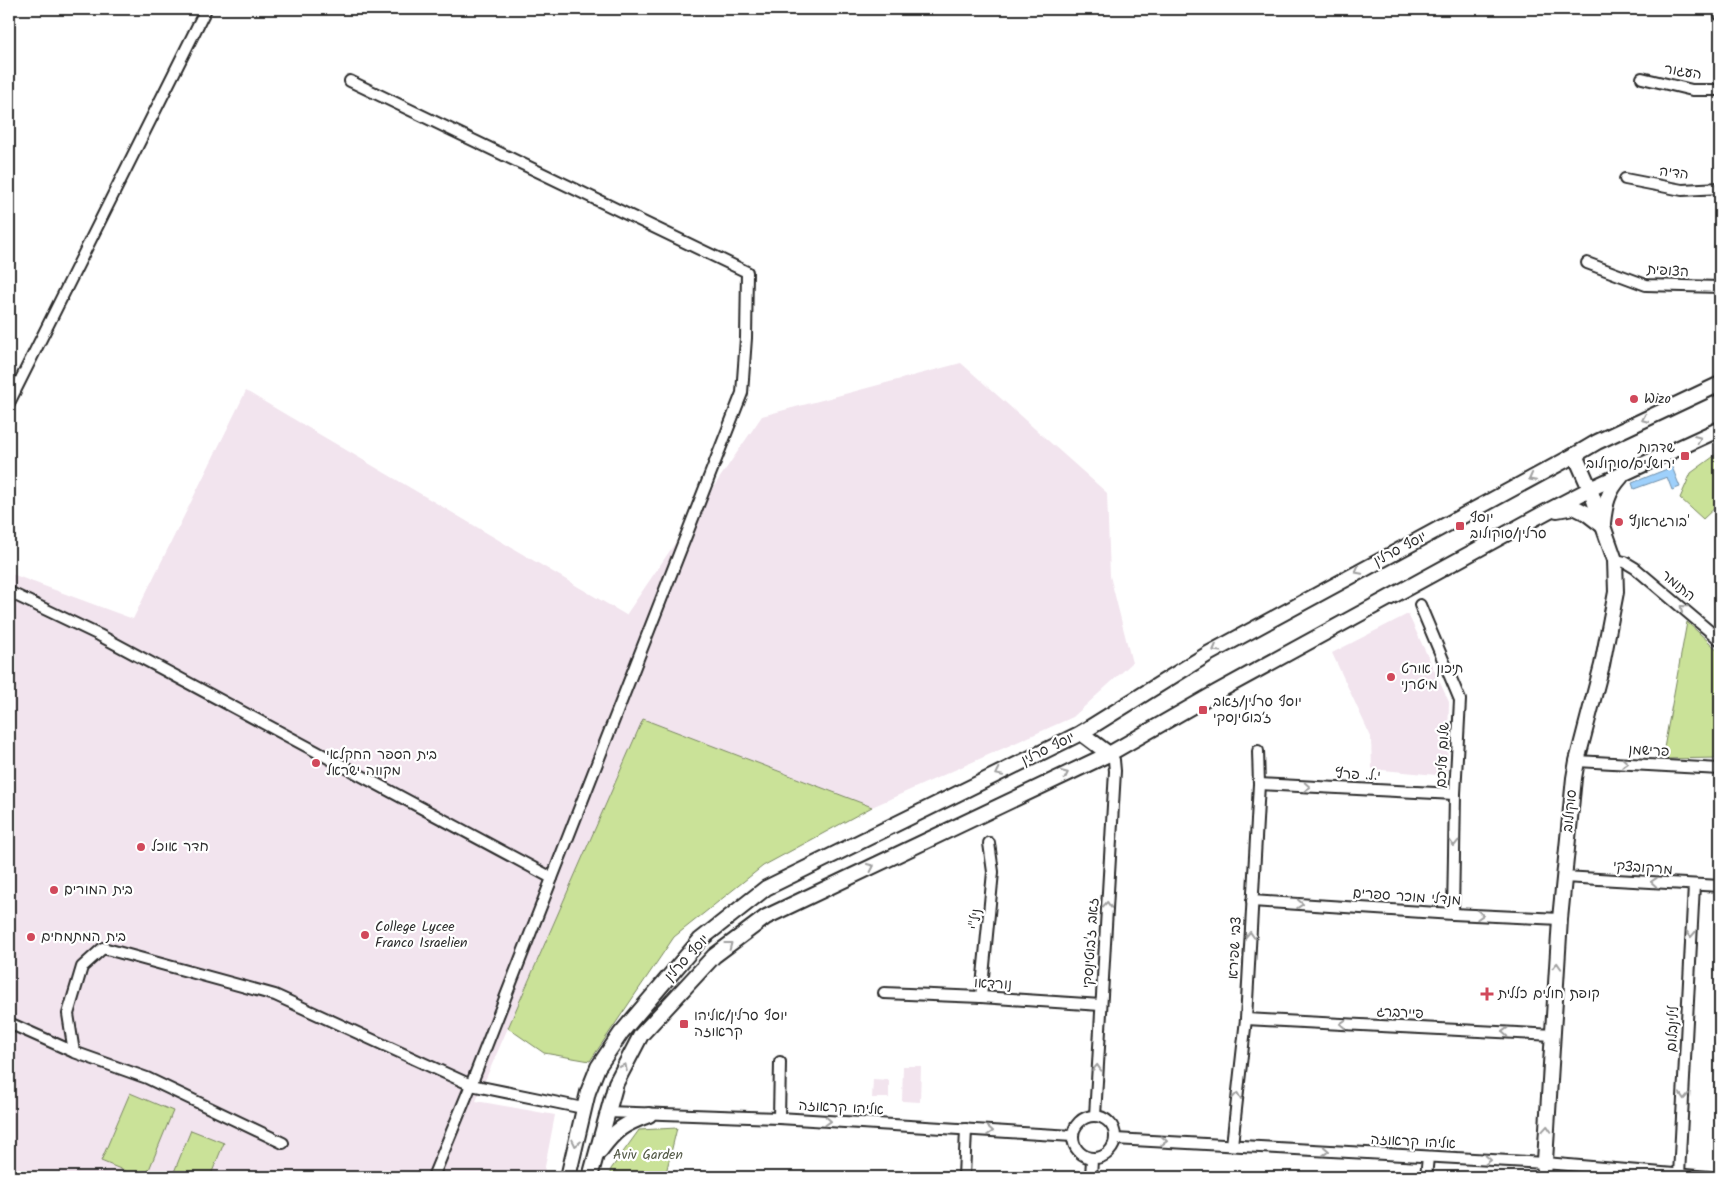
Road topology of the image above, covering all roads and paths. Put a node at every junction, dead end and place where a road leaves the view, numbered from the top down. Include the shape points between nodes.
1 (206, 9) edge
2 (1719, 9) edge
3 (1720, 15) edge
4 (1642, 78) dead end
5 (350, 81) dead end
6 (1720, 90) edge
7 (1625, 179) dead end
8 (1720, 188) edge
9 (1587, 263) dead end
10 (1720, 288) edge
11 (1720, 384) edge
12 (9, 403) edge
13 (1720, 429) edge
14 (1576, 455) junction
15 (1624, 473) junction
16 (1590, 489) junction
17 (1546, 512) junction
18 (1603, 526) junction
19 (1615, 560) junction
20 (9, 592) edge
21 (1420, 605) dead end
22 (1720, 640) edge
23 (1081, 733) junction
24 (1135, 739) junction
25 (1258, 751) dead end
26 (1109, 754) junction
27 (1577, 760) junction
28 (1720, 769) edge
29 (1115, 771) junction
30 (1258, 784) junction
31 (1455, 794) junction
32 (989, 843) dead end
33 (1564, 877) junction
34 (552, 878) junction
35 (1694, 885) junction
36 (1720, 886) edge
37 (1252, 901) junction
38 (1453, 914) junction
39 (1560, 919) junction
40 (884, 993) dead end
41 (981, 997) junction
42 (1100, 1005) junction
43 (1246, 1019) junction
44 (9, 1023) edge
45 (1554, 1035) junction
46 (74, 1052) junction
47 (780, 1062) dead end
48 (471, 1085) junction
49 (583, 1108) junction
50 (607, 1112) junction
51 (649, 1115) junction
52 (1095, 1116) junction
53 (779, 1118) junction
54 (966, 1129) junction
55 (1073, 1136) junction
56 (1115, 1139) junction
57 (283, 1143) dead end
58 (1232, 1145) junction
59 (1428, 1157) junction
60 (1092, 1159) junction
61 (594, 1160) junction
62 (1544, 1170) edge
63 (1679, 1175) junction
64 (433, 1177) edge
65 (568, 1177) edge
66 (590, 1177) edge
67 (964, 1177) edge
68 (1091, 1177) edge
69 (1426, 1177) edge
70 (1709, 1177) edge

1 - 12 street
2 - 3 street
4 - 6 street, העגור via 1692,90
5 - 34 street via 747,272 742,393
7 - 8 street, הדיה via 1682,190
9 - 10 street, הצופית via 1646,284
11 -> 14 main road, יוסף סרלין
15 -> 13 main road, יוסף סרלין
14 - 16 main road, סוקולוב
14 -> 23 main road, יוסף סרלין via 1208,654
15 - 16 main road, יוסף סרלין
15 - 18 main road via 1612,487
16 - 17 main road, יוסף סרלין
16 - 18 main road, סוקולוב
17 - 18 main road via 1574,508
17 - 24 main road, יוסף סרלין
18 - 19 main road, סוקולוב
22 -> 19 street, התומר via 1635,568
19 - 27 main road, סוקולוב via 1616,592 1604,656
20 - 34 street via 100,635
21 - 31 street, שלום עליכם via 1460,700
23 - 26 main road
23 -> 49 main road, יוסף סרלין via 766,888 700,940 621,1033 598,1067
24 - 26 main road, יוסף סרלין
24 - 29 street, זאב ז'בוטינסקי via 1122,755
25 - 30 street, צבי שפירא
26 - 29 street, זאב ז'בוטינסקי via 1114,760
50 -> 26 main road, יוסף סרלין via 616,1083 641,1035 714,956 766,917
27 -> 28 street, פרישמן
27 - 33 main road, סוקולוב
42 -> 29 street, זאב ז'בוטינסקי
30 -> 31 street, י.ל. פרץ
30 - 37 street, צבי שפירא
31 -> 38 street, שלום עליכם
32 - 41 street, ניל"י via 994,872
35 -> 33 street, מרקובצקי
33 - 39 main road, סוקולוב
34 - 48 street
35 - 36 street, מרקובצקי
35 -> 63 street, לילינבלום
37 -> 38 street, מנדלי מוכר ספרים
43 -> 37 street, צבי שפירא
38 -> 39 street, מנדלי מוכר ספרים
45 -> 39 main road, סוקולוב
40 - 41 street, נורדאו
41 - 42 street, נורדאו
52 -> 42 street, זאב ז'בוטינסקי
45 -> 43 street, פיירברג
58 -> 43 street, צבי שפירא
44 - 46 street
62 -> 45 main road, סוקולוב
46 - 48 street via 68,1014 82,968 103,948 275,995
46 - 57 street via 147,1078
47 - 53 street
48 - 49 street
48 - 64 street
49 - 50 main road
49 -> 65 main road, יוסף סרלין
50 - 51 street, אליהו קראוזה
50 - 61 main road, יוסף סרלין
51 - 53 street, אליהו קראוזה
51 - 61 main road via 619,1128
52 - 55 street via 1078,1124
52 - 56 street via 1107,1121
53 -> 54 street, אליהו קראוזה
54 -> 55 street, אליהו קראוזה
54 - 67 street
55 - 60 street via 1080,1154
56 -> 58 street, אליהו קראוזה
56 - 60 street via 1105,1156
58 -> 59 street, אליהו קראוזה
59 -> 62 street, אליהו קראוזה
59 - 69 street
60 - 68 street
61 - 66 main road, יוסף סרלין
62 - 63 street, אליהו קראוזה
63 - 70 street, אליהו קראוזה

